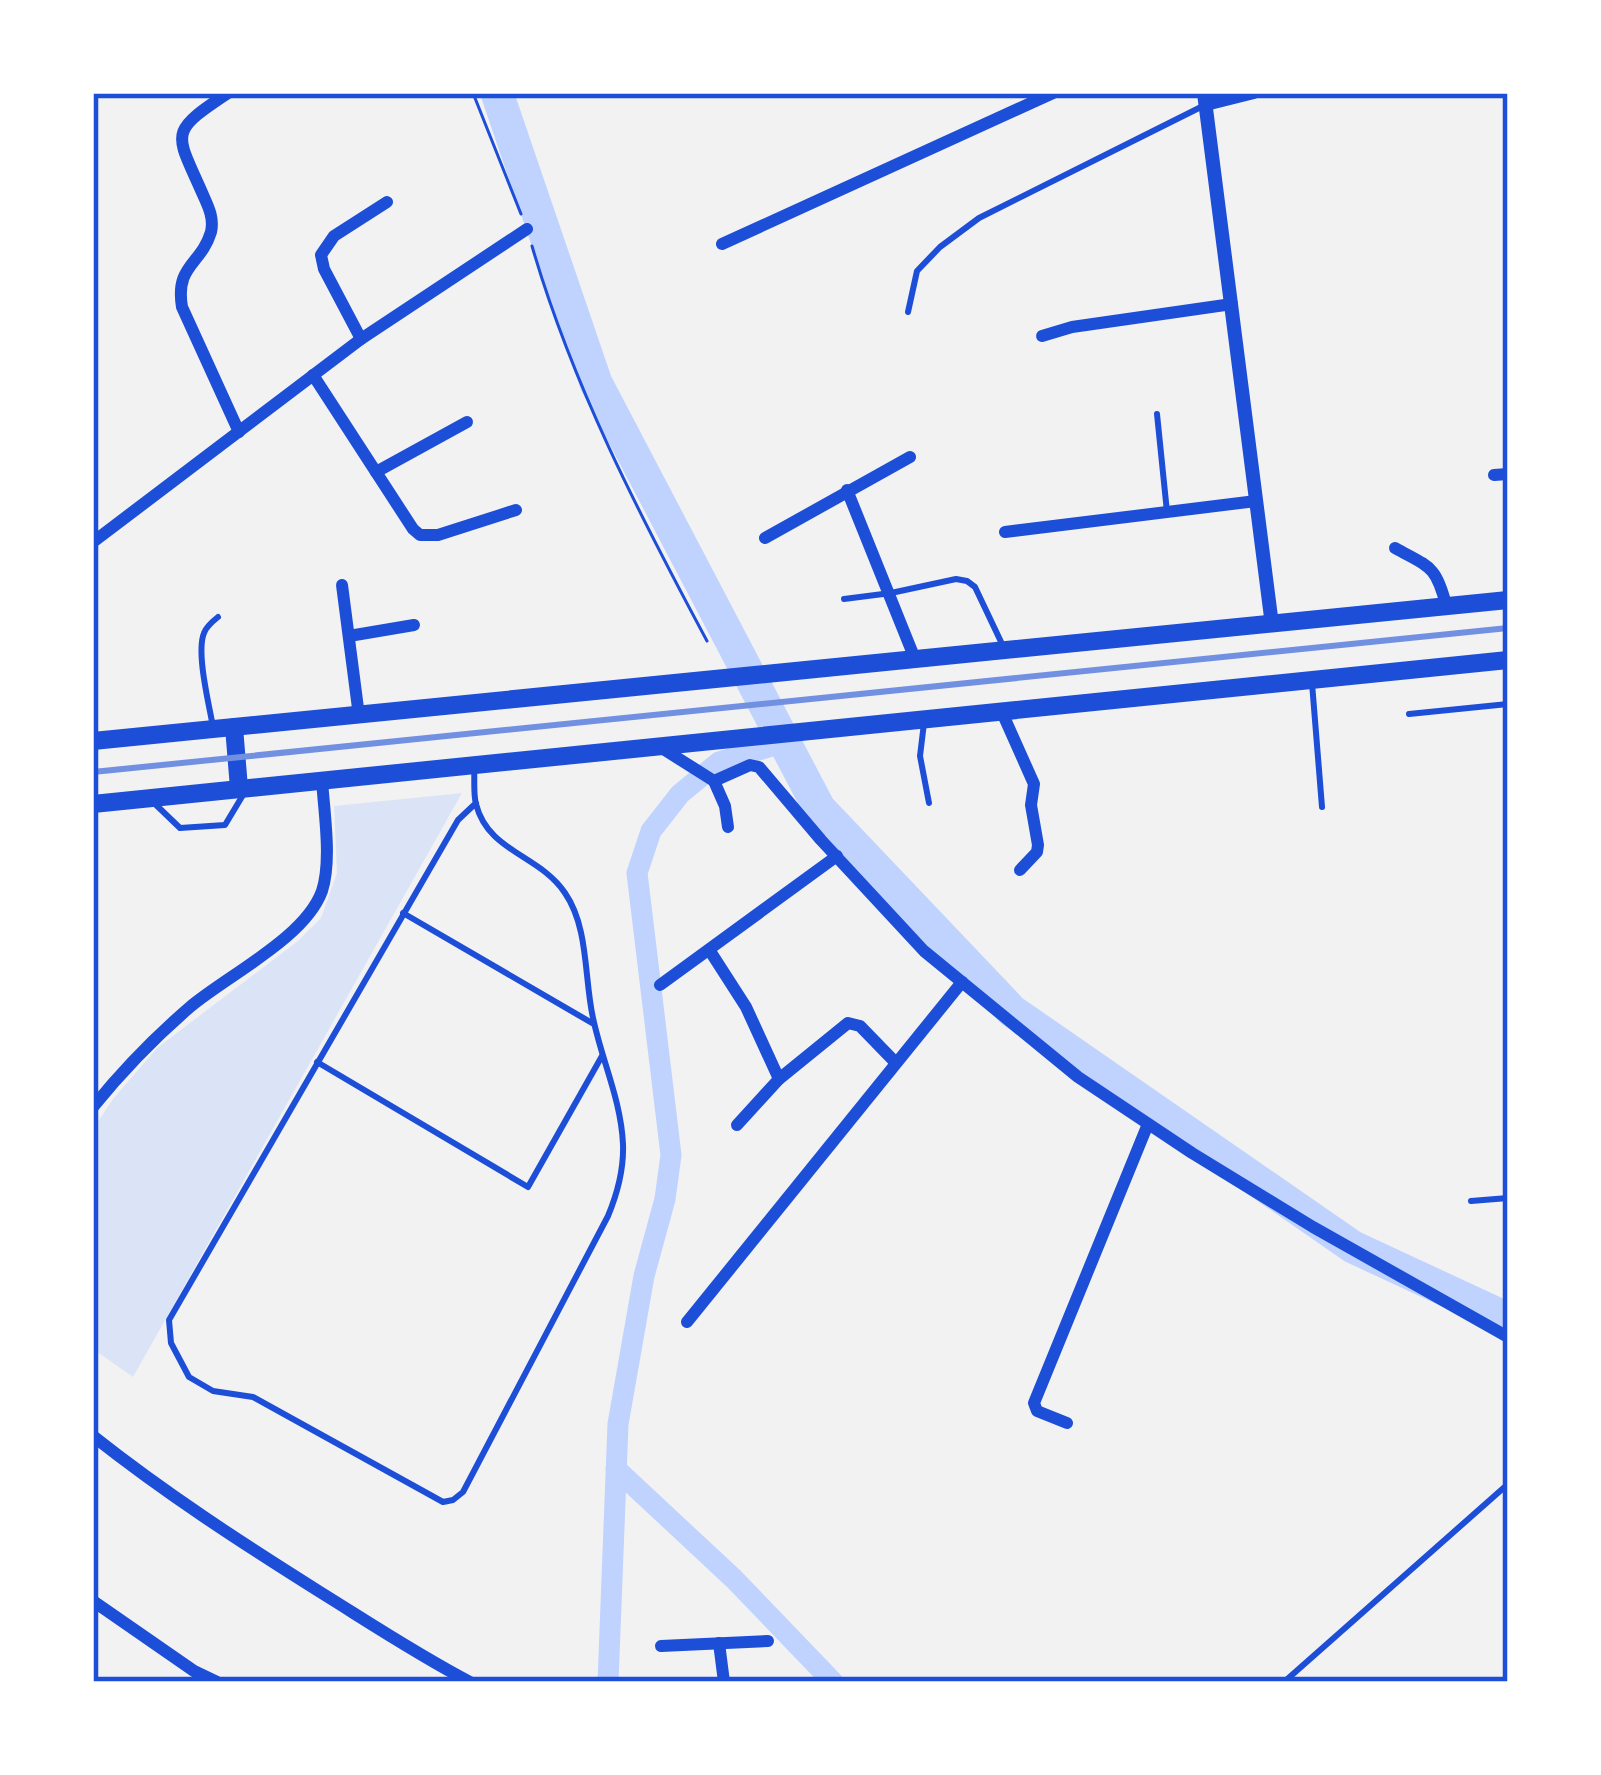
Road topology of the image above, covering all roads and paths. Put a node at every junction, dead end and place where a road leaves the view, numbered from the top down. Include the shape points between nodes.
1 (228, 93) edge
2 (473, 93) edge
3 (1052, 93) edge
4 (1254, 93) edge
5 (1205, 99) edge
6 (387, 202) dead end
7 (527, 229) junction
8 (722, 244) dead end
9 (1232, 304) junction
10 (908, 312) dead end
11 (1042, 336) dead end
12 (361, 338) junction
13 (313, 375) junction
14 (1157, 414) dead end
15 (467, 422) dead end
16 (239, 432) junction
17 (910, 458) dead end
18 (376, 472) junction
19 (847, 490) junction
20 (1256, 501) junction
21 (516, 510) dead end
22 (1167, 512) junction
23 (1004, 532) dead end
24 (765, 538) dead end
25 (93, 542) edge
26 (1395, 548) dead end
27 (342, 585) dead end
28 (891, 593) junction
29 (844, 599) dead end
30 (1508, 600) edge
31 (1446, 605) junction
32 (218, 617) dead end
33 (414, 625) dead end
34 (1272, 625) junction
35 (349, 636) junction
36 (707, 640) dead end
37 (1005, 650) junction
38 (915, 659) junction
39 (1508, 660) edge
40 (1312, 680) junction
41 (1508, 704) edge
42 (1001, 710) junction
43 (1409, 714) dead end
44 (359, 716) junction
45 (924, 719) junction
46 (234, 727) junction
47 (213, 729) junction
48 (93, 742) edge
49 (657, 745) junction
50 (474, 765) junction
51 (711, 779) junction
52 (322, 780) junction
53 (244, 788) junction
54 (148, 798) junction
55 (476, 803) junction
56 (929, 803) dead end
57 (93, 804) edge
58 (1322, 807) dead end
59 (728, 827) dead end
60 (837, 856) junction
61 (1020, 870) dead end
62 (404, 913) junction
63 (710, 951) junction
64 (962, 982) junction
65 (660, 985) dead end
66 (594, 1025) junction
67 (602, 1055) junction
68 (317, 1062) junction
69 (895, 1062) junction
70 (779, 1079) junction
71 (93, 1107) edge
72 (1148, 1124) junction
73 (737, 1125) dead end
74 (1508, 1198) edge
75 (1472, 1202) dead end
76 (687, 1322) dead end
77 (1508, 1337) edge
78 (1067, 1424) dead end
79 (93, 1436) edge
80 (1508, 1484) edge
81 (93, 1601) edge
82 (768, 1641) dead end
83 (719, 1643) junction
84 (661, 1646) dead end
85 (217, 1682) edge
86 (470, 1682) edge
87 (724, 1682) edge
88 (1284, 1682) edge

1 - 16 street via 182,129 212,229 179,291
2 - 7 path
3 - 8 street
4 - 5 street
5 - 9 street
5 - 10 lane via 979,218 917,271
6 - 12 street via 334,236 321,255
7 - 12 street
7 - 36 path via 601,430
9 - 11 street
9 - 20 street
12 - 13 street
13 - 16 street
13 - 18 street
14 - 22 lane
15 - 18 street
16 - 25 street
17 - 19 street
18 - 21 street via 420,536
19 - 24 street
19 - 28 street
20 - 22 street
20 - 34 street
22 - 23 street
26 - 31 street via 1438,577
27 - 35 street
28 - 29 lane
28 - 37 lane via 967,581
28 - 38 street
30 - 31 highway
31 - 34 highway
32 - 47 lane via 203,637
33 - 35 street
34 - 37 highway
35 - 44 street
37 - 38 highway
38 - 44 highway
39 - 40 highway
40 - 42 highway
40 - 58 lane
41 - 43 lane
42 - 45 highway
42 - 61 street via 1034,784 1037,853
44 - 46 highway
45 - 49 highway
45 - 56 lane via 920,756
46 - 47 highway
46 - 53 highway
47 - 48 highway
49 - 50 highway
49 - 51 street
50 - 52 highway
50 - 55 lane
51 - 59 street
51 - 60 street via 759,767
52 - 53 highway
52 - 71 street via 323,889 307,919 180,1016
53 - 54 highway
53 - 54 lane via 225,825 180,828
54 - 57 highway
55 - 62 lane
55 - 66 lane via 488,833 567,894
60 - 63 street
60 - 64 street
62 - 66 lane
62 - 68 lane
63 - 65 street
63 - 70 street
64 - 69 street
64 - 72 street
66 - 67 lane
67 - 68 lane via 528,1186
67 - 68 lane via 621,1126 619,1188 463,1492 443,1502 253,1397 213,1391 189,1377 171,1342 169,1320
69 - 70 street via 848,1023
69 - 76 street
70 - 73 street
72 - 77 street
72 - 78 street via 1034,1403
74 - 75 lane
79 - 86 street via 260,1554
80 - 88 lane
81 - 85 street
82 - 83 street
83 - 84 street
83 - 87 street

